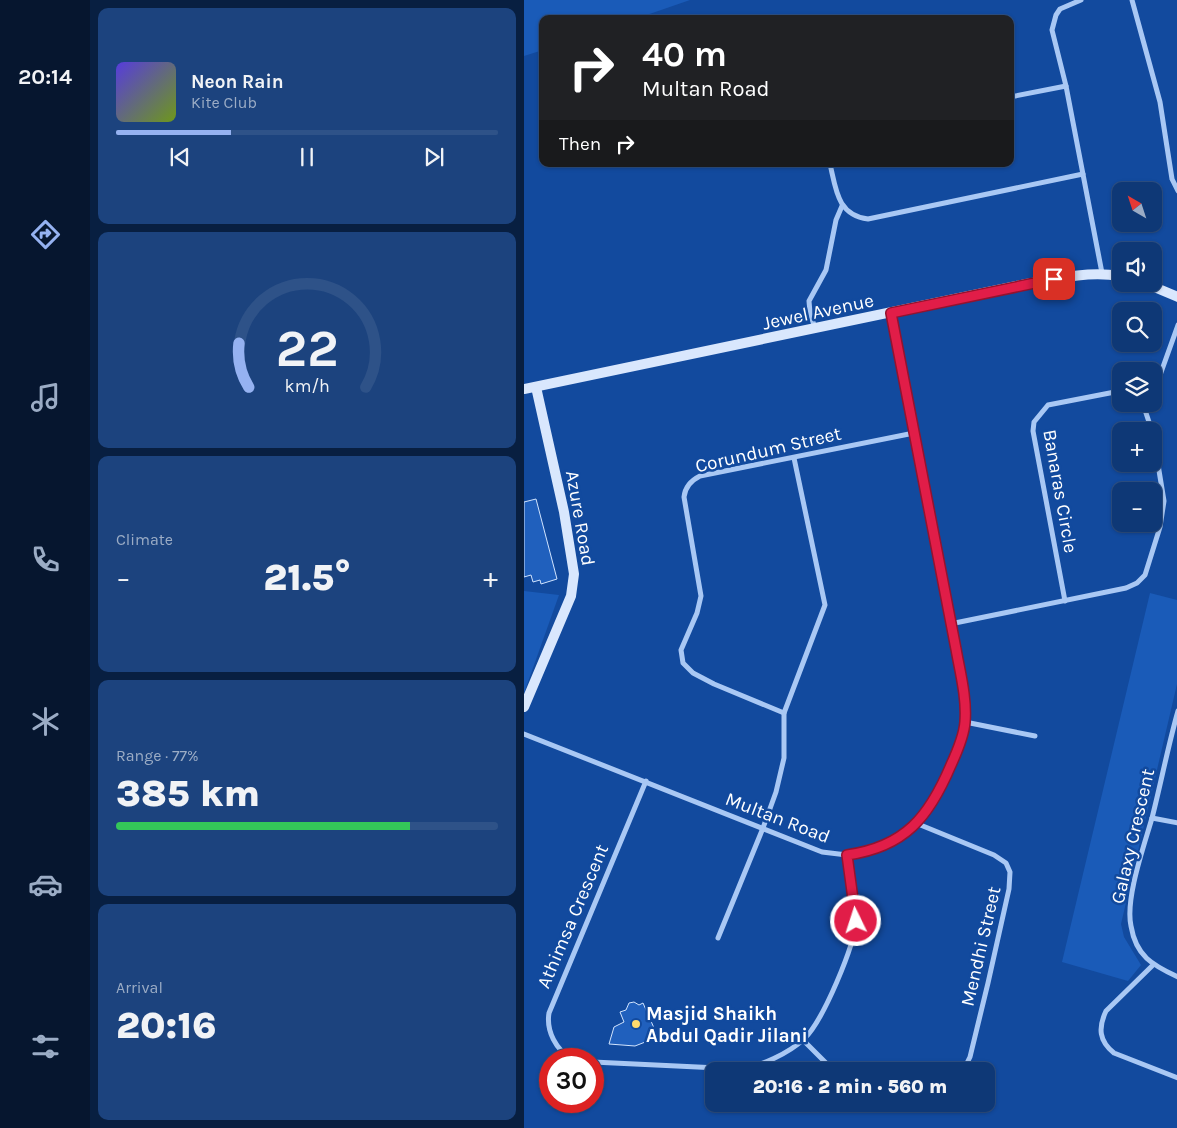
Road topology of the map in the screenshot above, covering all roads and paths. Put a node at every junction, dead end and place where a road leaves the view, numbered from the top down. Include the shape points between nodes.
1 (1082, 0) edge
2 (1132, 0) edge
3 (1066, 86) junction
4 (1014, 96) edge
5 (831, 167) edge
6 (1083, 174) junction
7 (1177, 191) edge
8 (842, 206) junction
9 (1102, 273) junction
10 (1112, 275) edge
11 (1162, 290) edge
12 (1177, 297) edge
13 (891, 313) junction
14 (1177, 325) edge
15 (815, 329) junction
16 (1162, 369) edge
17 (536, 387) junction
18 (524, 389) edge
19 (1112, 392) edge
20 (914, 432) junction
21 (794, 458) junction
22 (1159, 472) edge
23 (1065, 600) junction
24 (950, 624) junction
25 (524, 707) edge
26 (1177, 711) edge
27 (784, 713) junction
28 (965, 722) junction
29 (524, 734) edge
30 (1035, 736) dead end
31 (646, 781) junction
32 (1152, 818) junction
33 (1177, 823) edge
34 (918, 824) junction
35 (763, 828) junction
36 (847, 855) junction
37 (718, 938) dead end
38 (1153, 965) junction
39 (1177, 977) edge
40 (803, 1040) junction
41 (560, 1048) edge
42 (825, 1062) edge
43 (968, 1062) edge
44 (604, 1063) edge
45 (1177, 1078) edge

1 - 3 street via 1060,9 1053,23
2 - 7 street via 1160,102 1172,179
3 - 4 street
3 - 6 street
5 - 8 street
6 - 8 street via 868,219 854,216
6 - 9 street
8 - 15 street via 826,270 809,301
9 - 10 street, Jewel Avenue
9 - 13 street, Jewel Avenue via 1026,284
11 - 12 street
13 - 15 street, Jewel Avenue
13 - 20 street, Multan Road
14 - 16 street
15 - 17 street, Jewel Avenue
17 - 18 street, Jewel Avenue
17 - 25 street, Azure Road via 572,554 574,582
19 - 23 street, Banaras Circle via 1054,403 1043,410 1034,422 1033,431
20 - 21 street, Corundum Street
20 - 24 street, Multan Road
21 - 27 street via 825,605
21 - 27 street, Corundum Street via 700,476 689,483 684,497 701,596 681,650 683,663 693,673 714,684
22 - 23 street via 1164,501 1160,528 1145,575 1131,586
23 - 24 street
24 - 28 street, Multan Road via 964,696
26 - 32 street, Galaxy Crescent
27 - 35 street via 783,767
28 - 30 street
28 - 34 street, Multan Road via 942,788
29 - 31 street, Multan Road
31 - 35 street, Multan Road
31 - 41 street, Athimsa Crescent via 549,1013 551,1034
32 - 33 street
32 - 38 street, Galaxy Crescent via 1130,915 1138,946
34 - 36 street, Multan Road via 879,848
34 - 43 street, Mendhi Street via 994,855 1006,863 1010,872 1010,890
35 - 36 street, Multan Road via 822,852
35 - 37 street
36 - 40 street via 855,909 854,932 821,1016
38 - 39 street, Galaxy Crescent
38 - 45 street via 1106,1011 1101,1035 1114,1053
40 - 42 street
40 - 44 street via 761,1064 739,1069

